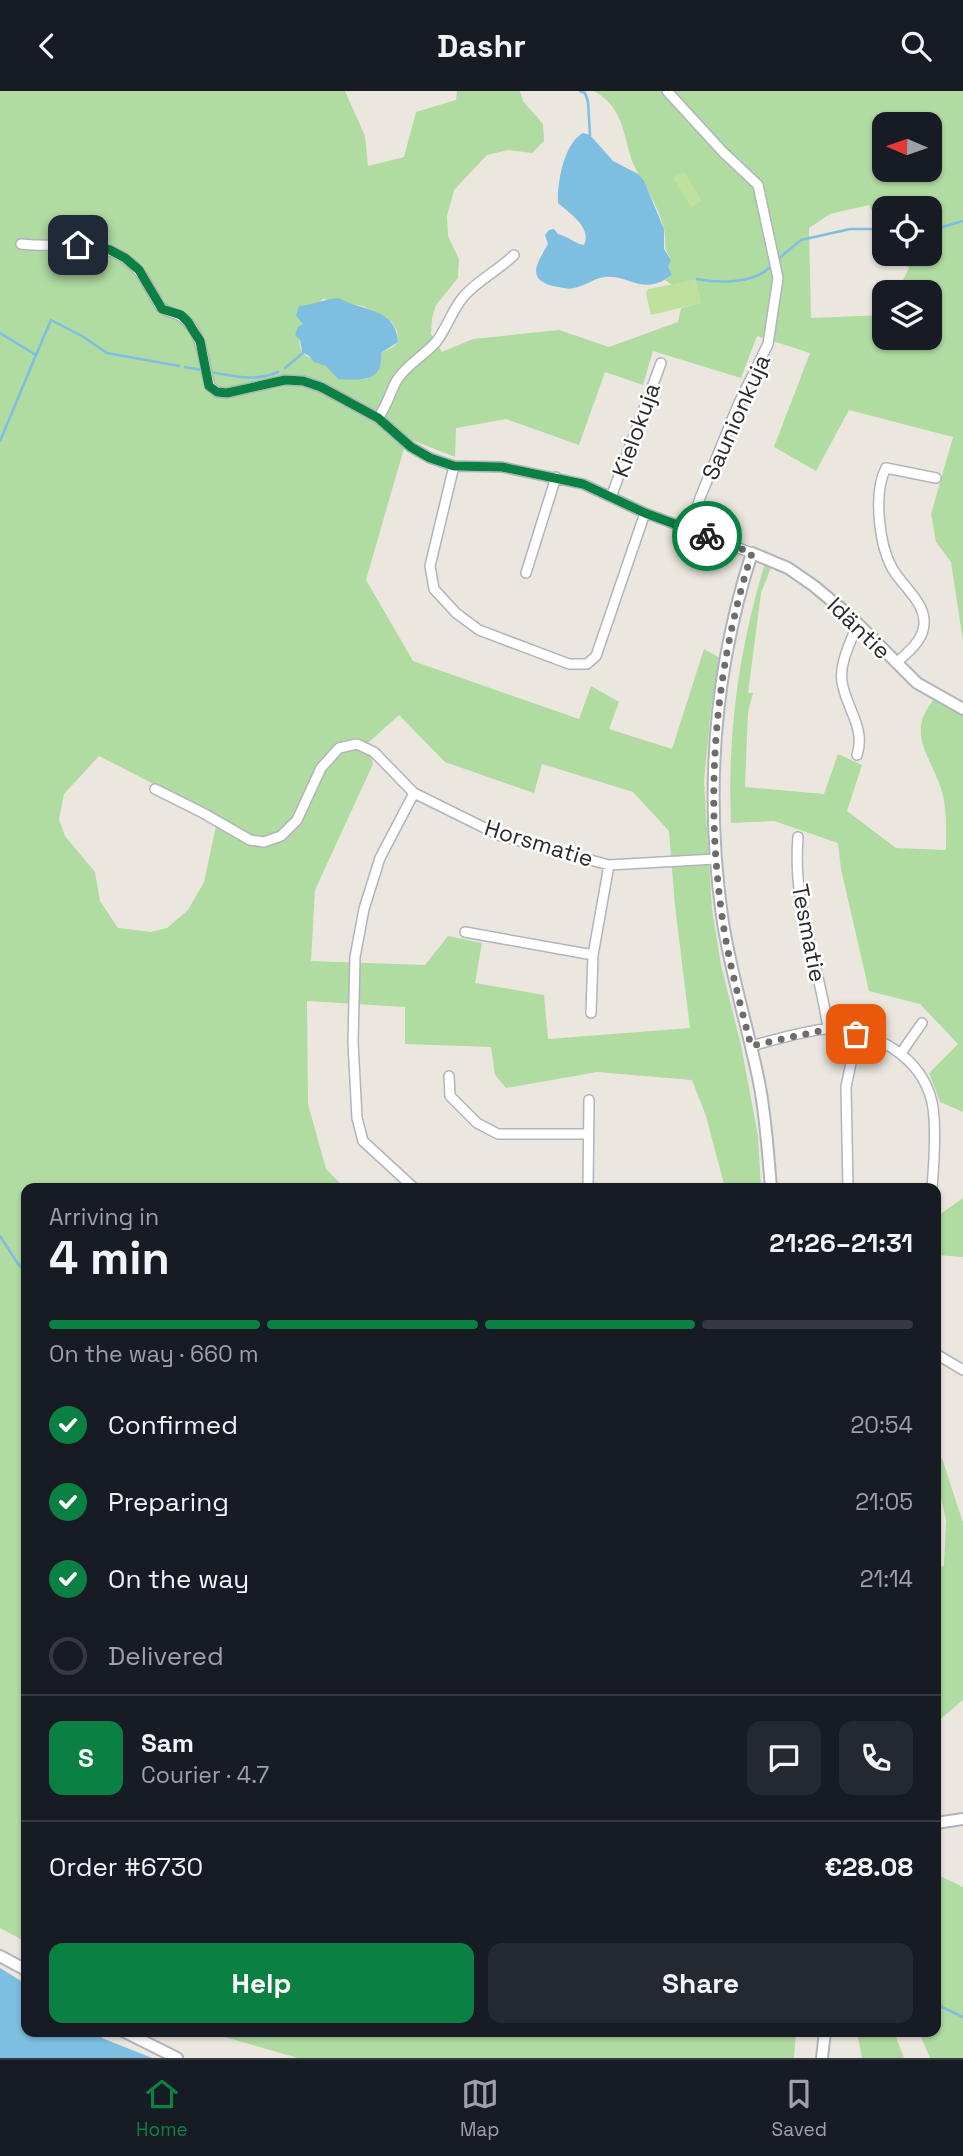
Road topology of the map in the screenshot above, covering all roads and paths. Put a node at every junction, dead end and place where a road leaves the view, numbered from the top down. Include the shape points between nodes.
1 (667, 91) edge
2 (21, 244) dead end
3 (514, 255) dead end
4 (661, 363) dead end
5 (378, 418) junction
6 (454, 466) junction
7 (556, 477) junction
8 (936, 478) dead end
9 (611, 497) junction
10 (645, 513) junction
11 (690, 529) junction
12 (752, 553) junction
13 (526, 573) dead end
14 (858, 625) junction
15 (896, 663) junction
16 (963, 709) edge
17 (857, 755) dead end
18 (155, 789) dead end
19 (414, 793) junction
20 (799, 837) dead end
21 (715, 859) junction
22 (609, 865) junction
23 (465, 932) dead end
24 (593, 954) junction
25 (591, 1013) dead end
26 (922, 1023) dead end
27 (828, 1029) junction
28 (856, 1034) junction
29 (751, 1046) junction
30 (901, 1053) junction
31 (449, 1076) dead end
32 (589, 1100) dead end
33 (588, 1134) junction
34 (409, 1183) edge
35 (588, 1183) edge
36 (771, 1183) edge
37 (848, 1183) edge
38 (932, 1183) edge
39 (941, 1357) edge
40 (963, 1370) edge
41 (963, 1819) edge
42 (941, 1822) edge
43 (0, 1956) edge
44 (21, 1967) edge
45 (135, 2037) edge
46 (824, 2037) edge
47 (177, 2058) edge
48 (822, 2058) edge

1 - 11 street, Saunionkuja via 758,185 778,278 768,344 738,405
2 - 5 street via 94,245 125,258 139,270 162,309 188,322 200,341 209,386 217,392 303,381
3 - 5 street via 466,294 433,345 398,376
4 - 9 street, Kielokuja
5 - 6 street via 411,447
6 - 7 street via 502,467
6 - 10 street via 430,566 434,589 479,630 569,664 587,664 596,656
7 - 9 street
7 - 13 street
8 - 15 street via 886,468 880,479 883,545 892,569 923,610 923,629 914,646
9 - 10 street
10 - 11 street
11 - 12 street
12 - 14 street, Idäntie via 788,568
12 - 21 street via 719,696 714,752
14 - 15 street, Idäntie
14 - 17 street via 842,672 860,736
15 - 16 street, Idäntie via 916,683
18 - 19 street, Horsmatie via 250,840 264,842 281,836 297,820 321,768 339,748 357,744 374,752
19 - 22 street, Horsmatie via 501,836
19 - 34 street via 380,858 364,909 355,957 353,1042 357,1118 363,1141
20 - 27 street, Tesmatie via 801,914
21 - 22 street, Horsmatie
21 - 29 street via 726,941
22 - 24 street
23 - 24 street
24 - 25 street
26 - 30 street
27 - 28 street
27 - 29 street
28 - 30 street
28 - 37 street via 846,1087
29 - 36 street via 766,1125
30 - 38 street via 921,1077 932,1104
31 - 33 street via 450,1096 477,1123 498,1134
32 - 33 street
33 - 35 street
39 - 40 street
41 - 42 street
43 - 44 street
45 - 47 street
46 - 48 street

